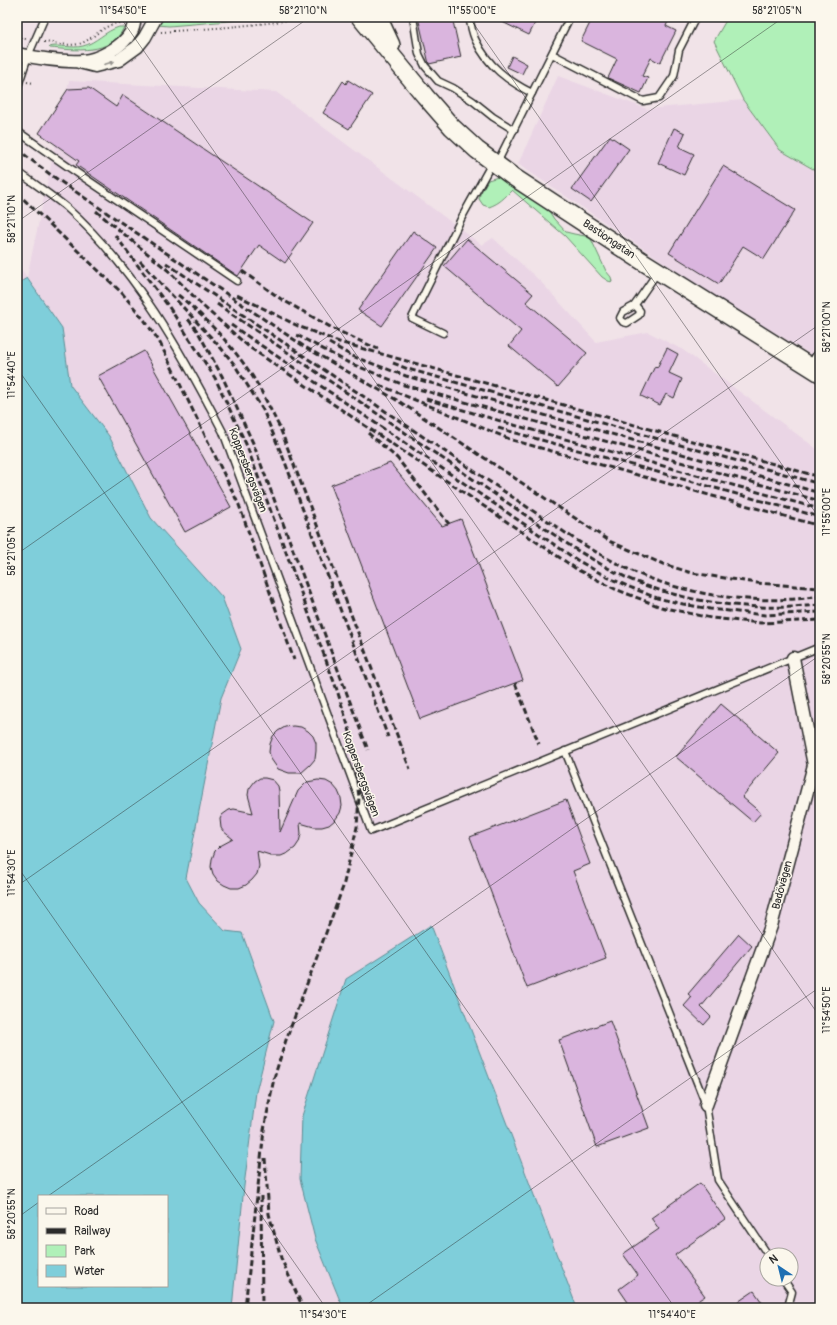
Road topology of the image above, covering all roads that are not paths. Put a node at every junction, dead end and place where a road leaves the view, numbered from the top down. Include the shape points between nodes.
1 (45, 17) edge
2 (135, 17) edge
3 (156, 17) edge
4 (355, 17) edge
5 (378, 17) edge
6 (413, 17) edge
7 (469, 17) edge
8 (570, 17) edge
9 (696, 17) edge
10 (552, 54) junction
11 (23, 55) edge
12 (72, 61) junction
13 (415, 84) junction
14 (17, 88) edge
15 (532, 93) junction
16 (514, 130) junction
17 (17, 131) edge
18 (494, 163) junction
19 (17, 170) edge
20 (658, 271) junction
21 (237, 281) dead end
22 (635, 305) dead end
23 (443, 333) dead end
24 (820, 349) edge
25 (815, 370) edge
26 (820, 647) edge
27 (793, 658) junction
28 (565, 751) junction
29 (706, 1105) junction
30 (763, 1247) edge
31 (789, 1287) edge
32 (788, 1307) edge

1 - 11 lane
2 - 12 street via 131,33 116,47 83,61
12 -> 3 street via 95,66 118,60 137,47
4 - 13 main road, Bastiongatan
5 - 13 main road, Bastiongatan via 390,43
6 - 16 lane via 419,54 438,81 453,88
7 - 15 lane via 475,40 486,58 501,74
8 - 10 lane
9 - 10 lane via 679,50 674,76 659,98 643,101
10 - 15 lane
11 - 12 street
11 - 14 lane
13 - 18 main road, Bastiongatan via 452,127
15 - 16 lane
16 - 18 lane
17 - 21 lane
18 - 20 main road, Bastiongatan
18 - 23 lane via 462,217 412,318
19 - 28 lane, Koppersbergsvägen via 65,207 107,250 147,300 190,369 223,432 371,831
20 - 22 lane
20 - 25 main road, Bastiongatan
24 - 25 lane
26 - 27 lane
27 - 28 lane
27 - 29 street, Badövägen via 814,765 771,926
28 - 29 lane
29 - 30 lane via 718,1180
31 - 32 lane via 792,1292

